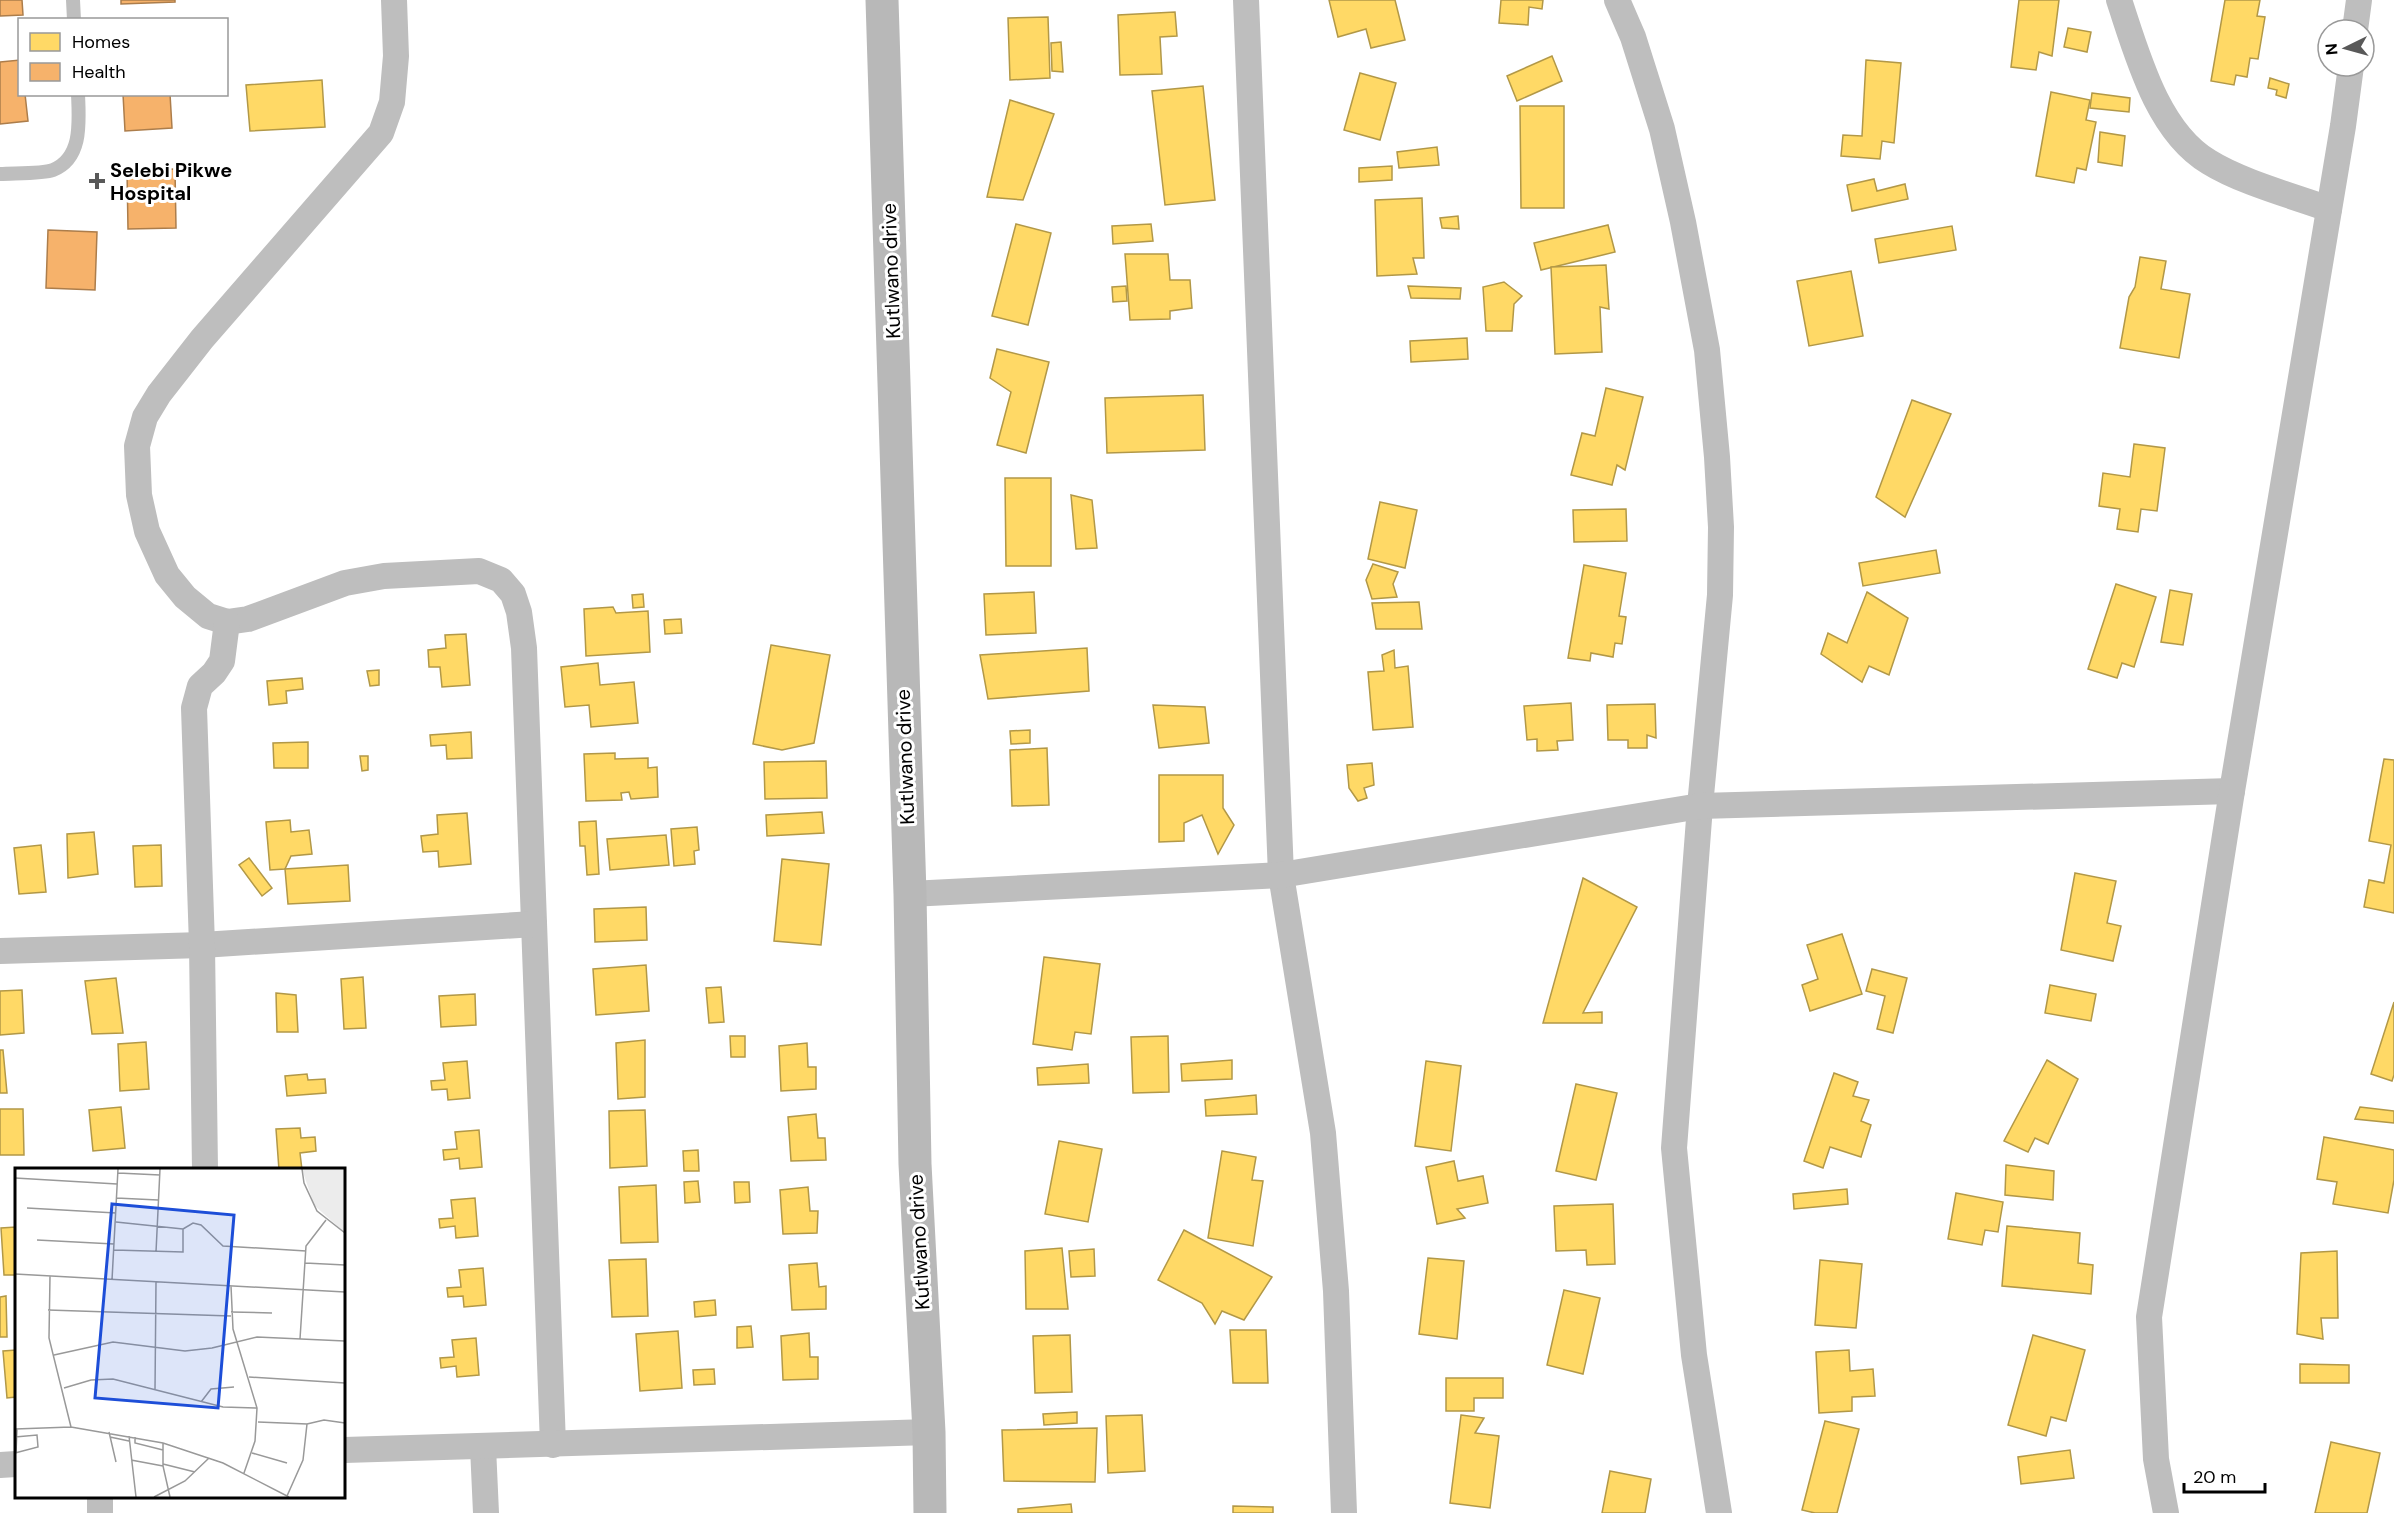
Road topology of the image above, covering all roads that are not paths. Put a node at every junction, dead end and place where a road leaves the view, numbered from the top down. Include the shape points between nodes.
1 (73, 0) edge
2 (394, 0) edge
3 (882, 0) edge
4 (1246, 0) edge
5 (1617, 0) edge
6 (2119, 0) edge
7 (2359, 0) edge
8 (74, 18) edge
9 (2357, 18) edge
10 (2349, 78) edge
11 (78, 96) edge
12 (0, 174) edge
13 (2329, 209) junction
14 (227, 622) junction
15 (2232, 791) junction
16 (1700, 806) junction
17 (1281, 875) junction
18 (909, 894) junction
19 (534, 924) junction
20 (202, 945) junction
21 (0, 951) edge
22 (205, 1168) edge
23 (928, 1432) junction
24 (553, 1445) junction
25 (483, 1447) junction
26 (345, 1450) edge
27 (15, 1464) edge
28 (0, 1465) edge
29 (99, 1498) edge
30 (100, 1513) edge
31 (486, 1513) edge
32 (930, 1513) edge
33 (1344, 1513) edge
34 (1719, 1513) edge
35 (2166, 1513) edge

1 - 8 lane
2 - 14 street via 396,56 392,102 381,133 202,339 159,394 142,426 137,446 139,495 147,531 167,575 185,597 208,616
3 - 18 street, Kutlwano drive
4 - 17 street
5 - 16 street via 1662,129 1707,350 1718,458 1720,595
6 - 13 street via 2156,99 2184,142 2208,162 2233,174
7 - 9 street
10 - 13 street
11 - 12 lane via 80,129 71,157 52,171
13 - 15 street
14 - 19 street via 248,619 345,583 374,578 479,571 501,580 513,594 524,648
14 - 20 street via 222,661 200,686 194,708
15 - 16 street
15 - 35 street via 2149,1317 2156,1459
16 - 17 street
16 - 34 street via 1674,1148 1694,1355
17 - 18 street
17 - 33 street via 1323,1133 1336,1291
18 - 23 street, Kutlwano drive via 915,1164
19 - 20 street
19 - 24 street
20 - 21 street
20 - 22 street
23 - 24 street
23 - 32 street, Kutlwano drive
24 - 25 street
25 - 26 street
25 - 31 street
27 - 28 street
29 - 30 street

